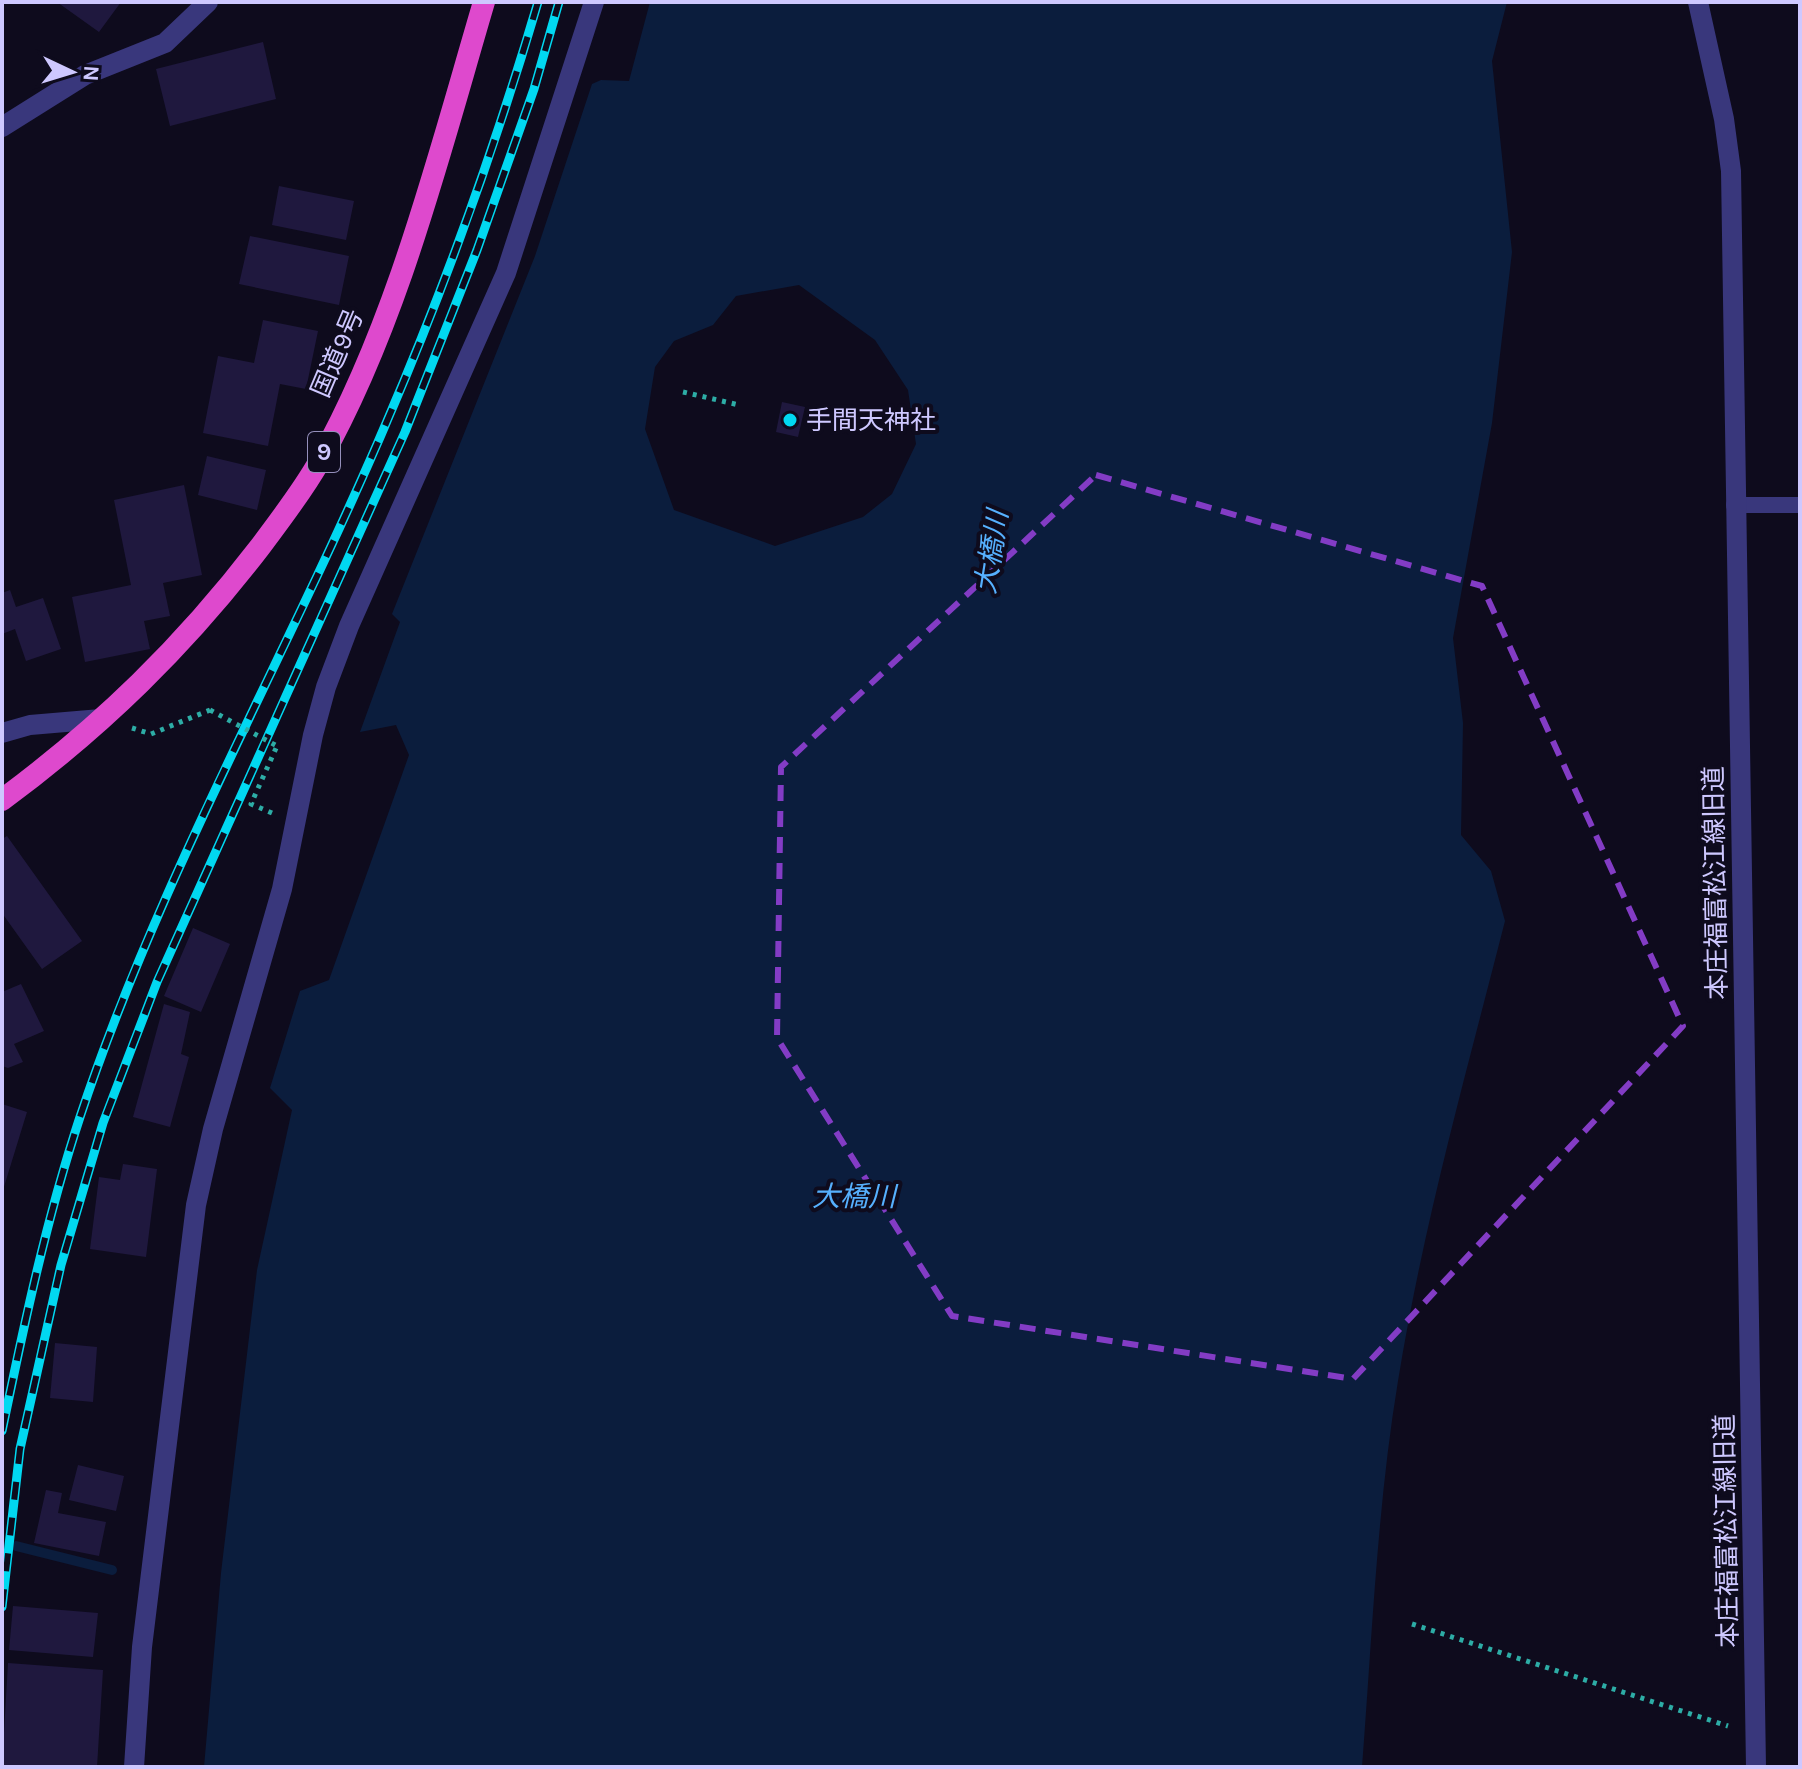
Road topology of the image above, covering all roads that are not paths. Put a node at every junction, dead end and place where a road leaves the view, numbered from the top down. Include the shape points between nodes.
1 (208, 2) edge
2 (484, 2) edge
3 (594, 2) edge
4 (1698, 2) edge
5 (2, 127) edge
6 (1734, 505) junction
7 (1800, 505) edge
8 (101, 719) junction
9 (2, 733) edge
10 (2, 800) edge
11 (134, 1767) edge
12 (1756, 1767) edge

1 - 5 street via 165,43 85,75
2 - 8 highway, 国道9号 / 9 via 380,327 318,463 181,645
3 - 11 street via 506,273 349,626 313,735 282,889 196,1205 142,1647
4 - 6 street, 本庄福富松江線旧道 via 1731,171
6 - 7 lane
6 - 12 street, 本庄福富松江線旧道
8 - 9 street via 30,725
8 - 10 highway, 国道9号 / 9

